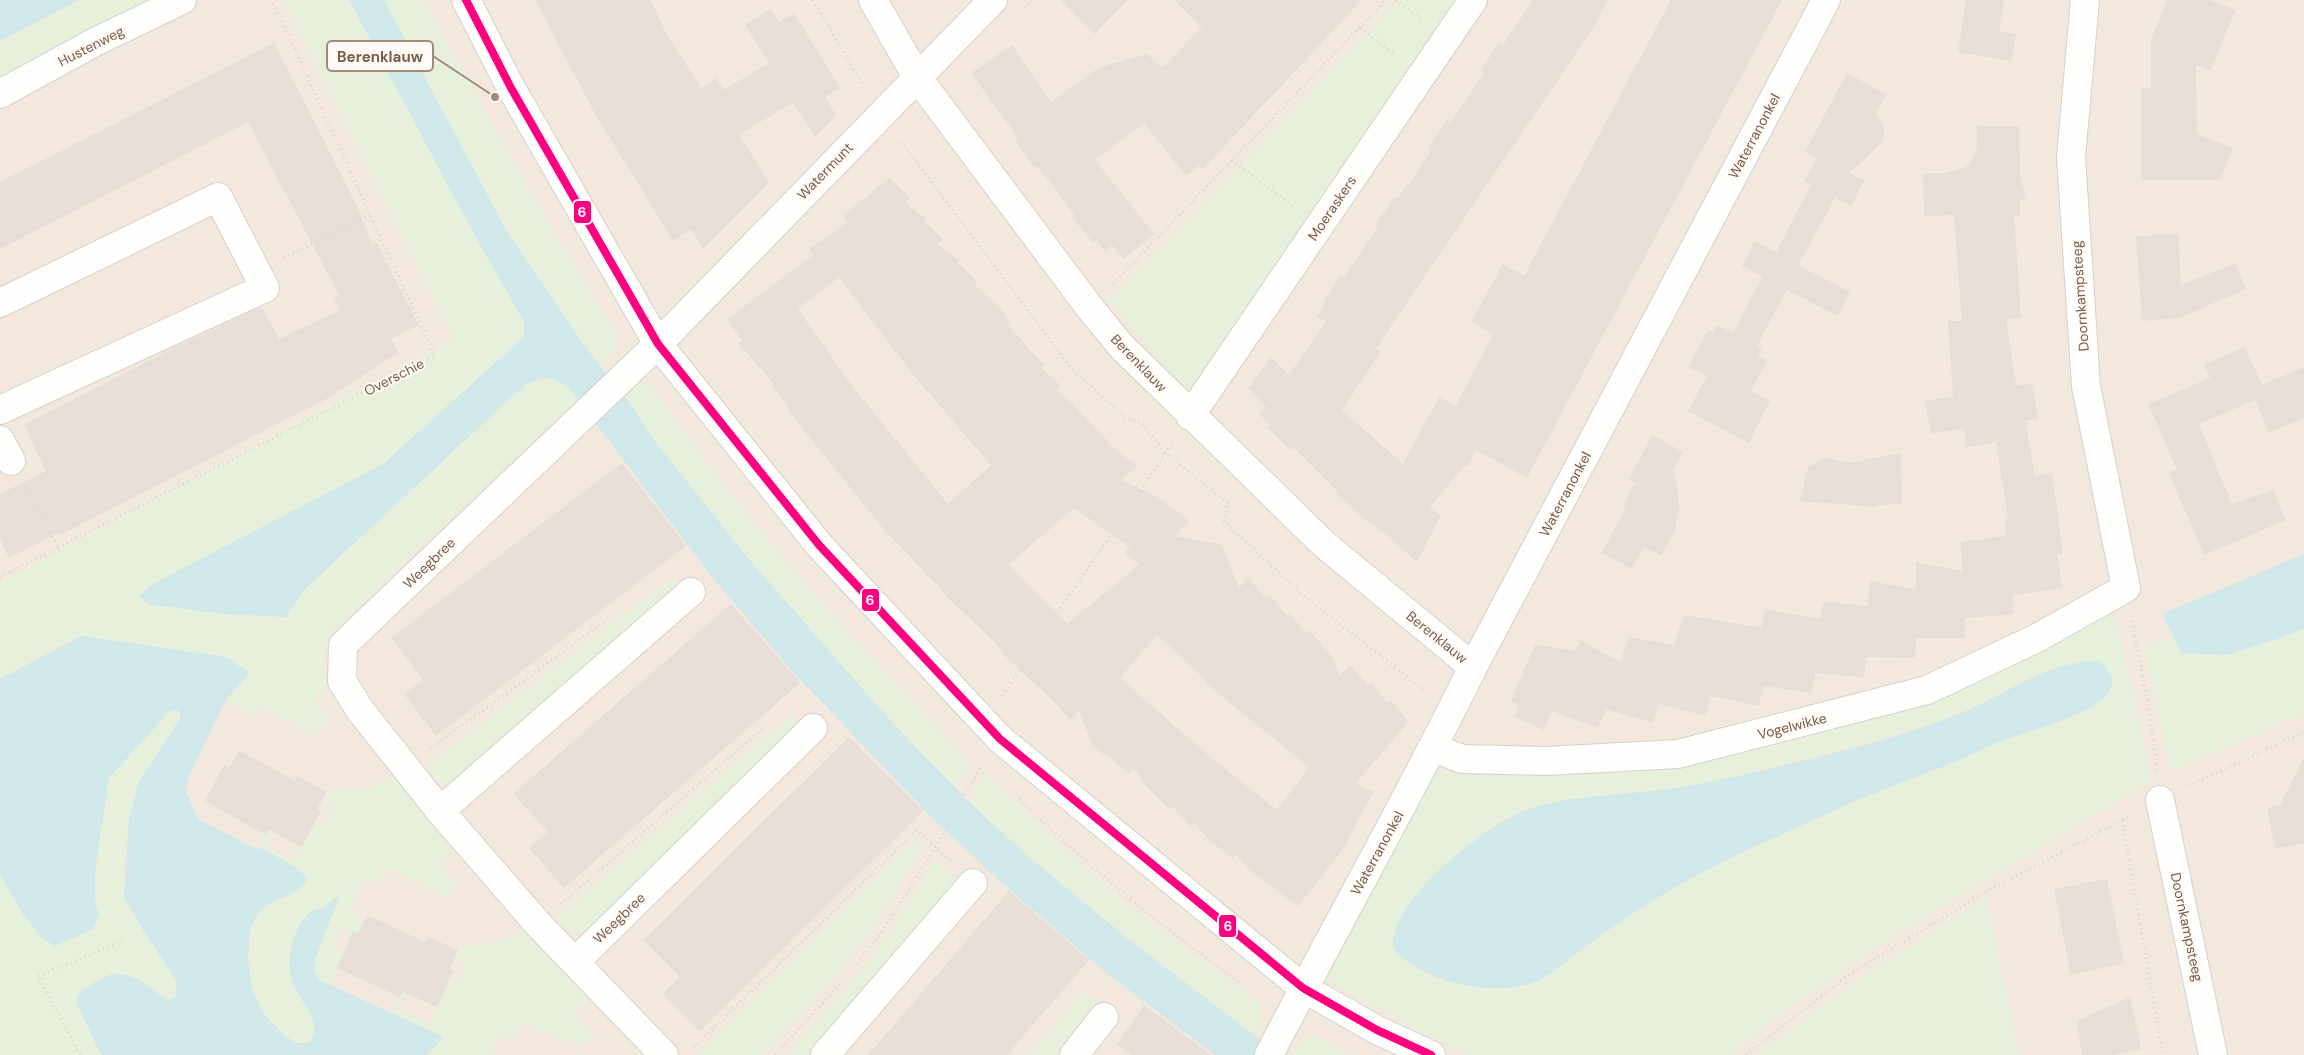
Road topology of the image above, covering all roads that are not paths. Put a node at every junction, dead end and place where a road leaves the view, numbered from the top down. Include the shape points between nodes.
1 (182, 0) edge
2 (466, 0) edge
3 (873, 0) edge
4 (993, 0) edge
5 (1473, 0) edge
6 (1826, 0) edge
7 (2085, 0) edge
8 (917, 77) junction
9 (0, 94) edge
10 (0, 302) edge
11 (658, 344) junction
12 (0, 410) edge
13 (1190, 416) junction
14 (2126, 588) joint
15 (691, 592) dead end
16 (1474, 667) junction
17 (814, 728) dead end
18 (1434, 748) junction
19 (2160, 800) road end
20 (440, 811) junction
21 (973, 883) road end
22 (575, 962) junction
23 (1303, 988) junction
24 (1104, 1017) dead end
25 (1274, 1045) edge
26 (664, 1055) edge
27 (825, 1055) edge
28 (1074, 1055) edge
29 (1431, 1055) edge
30 (2213, 1055) edge

1 - 9 street, Hustenweg via 95,42
2 - 11 street via 511,88
3 - 8 street, Berenklauw
4 - 8 street, Watermunt
5 - 13 street, Moeraskers
6 - 16 street, Waterranonkel
7 - 14 street, Doornkampsteeg via 2071,157 2086,386
8 - 11 street, Watermunt
8 - 13 street, Berenklauw via 1090,308 1121,346
10 - 12 street via 218,197 265,288
11 - 20 street, Weegbree via 343,645 342,681 360,710
11 - 23 street via 819,545 984,724
13 - 16 street, Berenklauw via 1325,545
14 - 18 street, Vogelwikke via 2037,638 1928,690 1678,754 1546,761 1462,759
15 - 20 street
16 - 18 street, Waterranonkel
17 - 22 street, Weegbree
18 - 23 street, Waterranonkel
19 - 30 street, Doornkampsteeg
20 - 22 street, Weegbree
21 - 27 street
22 - 26 street, Weegbree
23 - 25 street
23 - 29 street via 1377,1030
24 - 28 street

